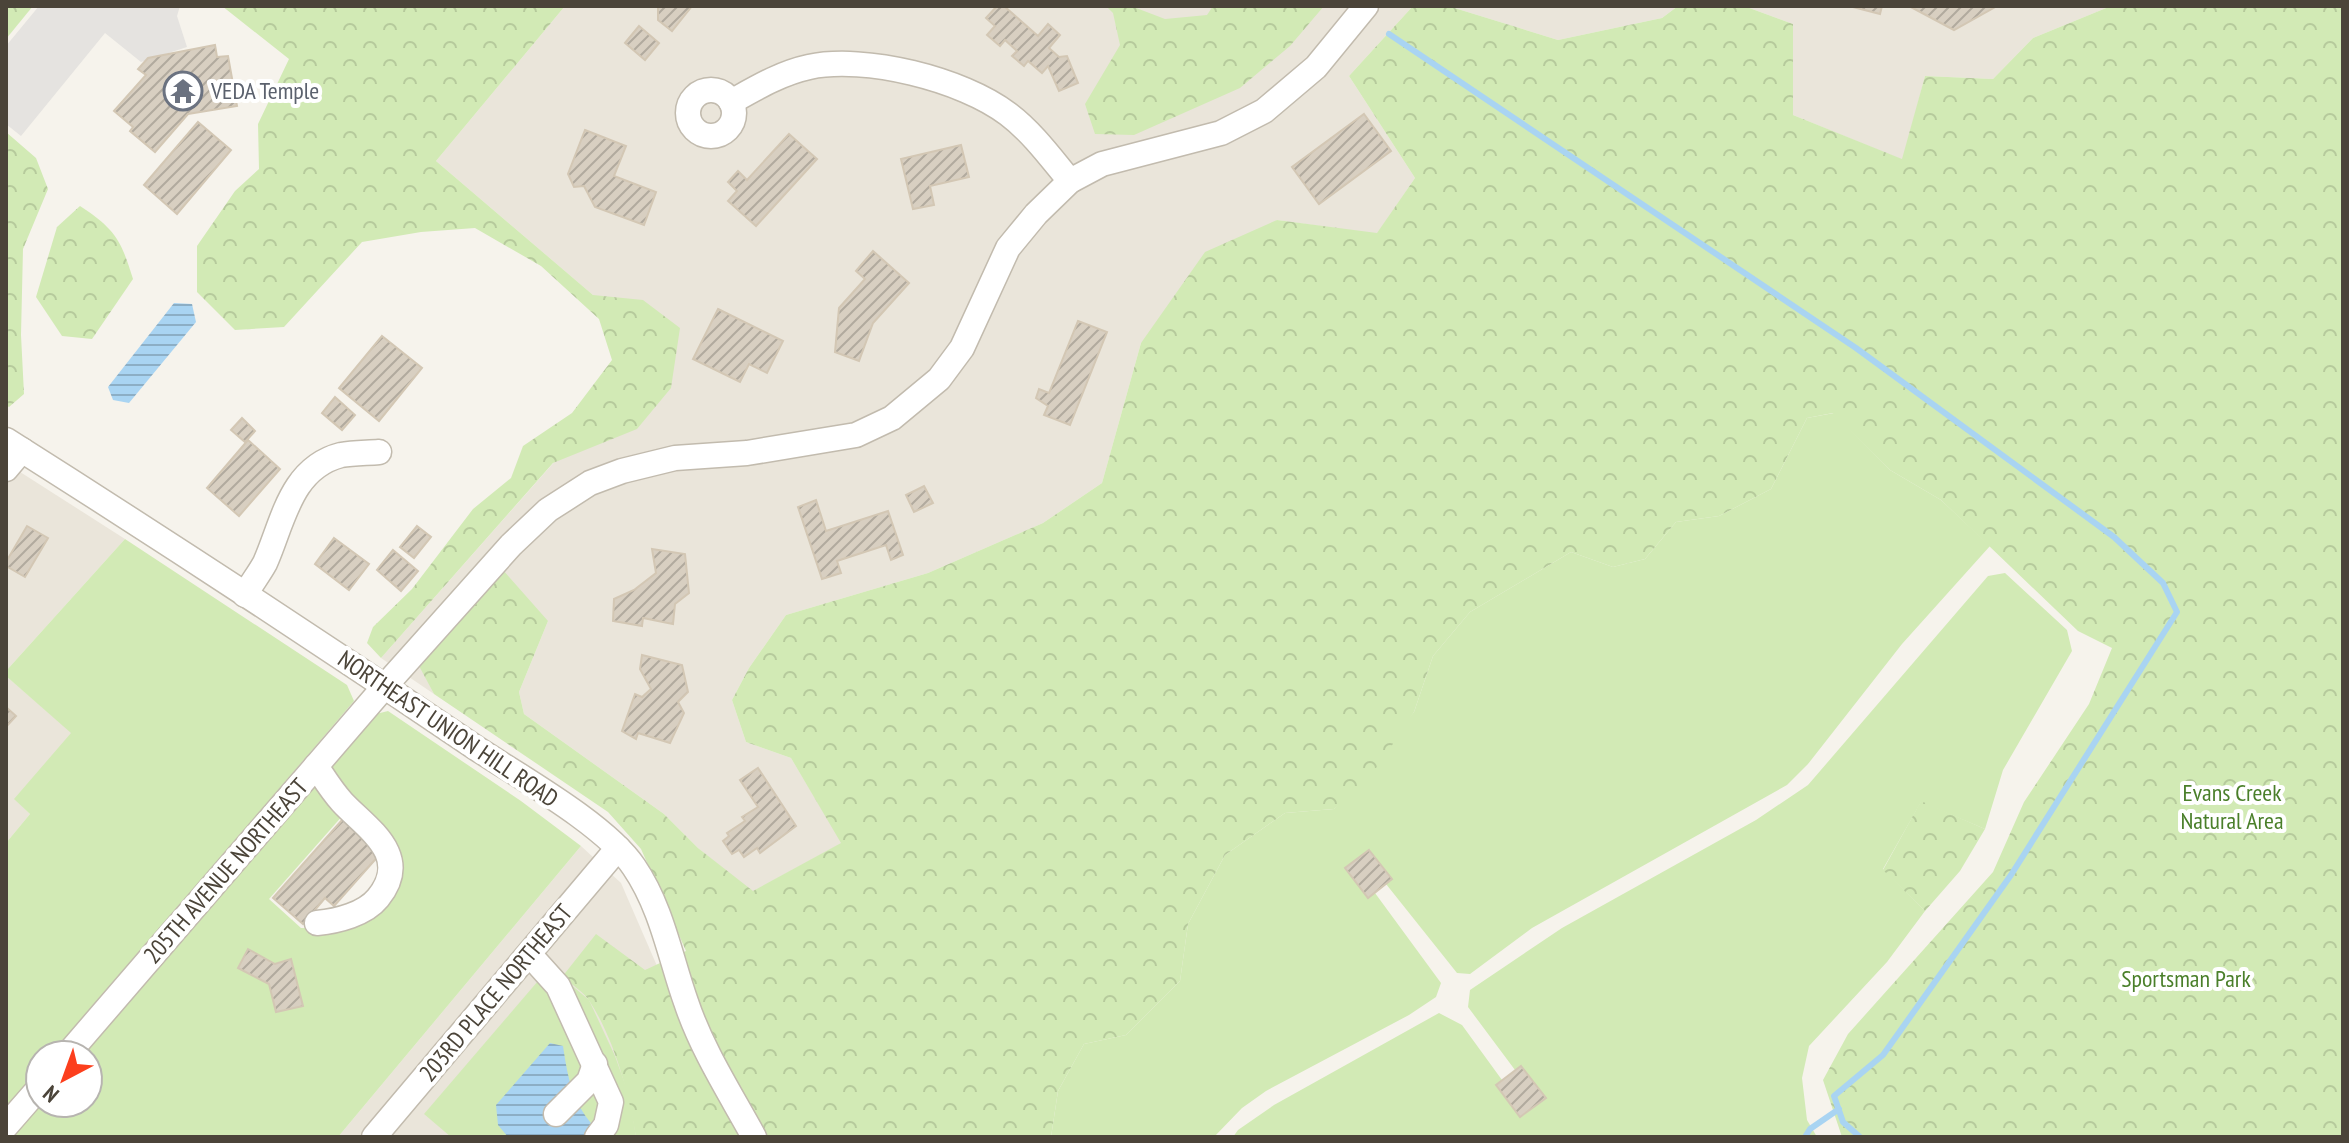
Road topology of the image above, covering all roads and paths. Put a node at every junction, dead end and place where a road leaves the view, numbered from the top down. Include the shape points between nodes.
1 (1366, 6) edge
2 (731, 102) dead end
3 (1070, 181) junction
4 (14, 445) edge
5 (379, 452) dead end
6 (6, 469) edge
7 (245, 595) junction
8 (385, 686) junction
9 (316, 766) junction
10 (618, 848) junction
11 (317, 923) dead end
12 (530, 955) junction
13 (81, 1039) edge
14 (595, 1064) junction
15 (24, 1105) edge
16 (556, 1114) dead end
17 (6, 1126) edge
18 (374, 1137) edge
19 (597, 1137) edge
20 (754, 1137) edge

1 - 3 street, 205TH AVENUE NORTHEAST via 1316,67 1264,111 1221,133 1102,164
2 - 3 street via 769,80 811,66 905,70 965,90 1007,113
3 - 8 street, 205TH AVENUE NORTHEAST via 1008,248 962,348 939,379 892,418 856,435 747,453 675,458 590,483 548,510 511,545
4 - 6 street
4 - 7 street, NORTHEAST UNION HILL ROAD
5 - 7 street via 341,455 305,478 282,513 264,564
7 - 8 street, NORTHEAST UNION HILL ROAD
8 - 9 street, 205TH AVENUE NORTHEAST
8 - 10 street, NORTHEAST UNION HILL ROAD
9 - 11 street via 343,803 377,834 390,861 383,892 373,905 343,919
9 - 13 street, 205TH AVENUE NORTHEAST
10 - 12 street, 203RD PLACE NORTHEAST
10 - 20 street, NORTHEAST UNION HILL ROAD via 655,905 692,1018
12 - 14 street via 558,986
12 - 18 street, 203RD PLACE NORTHEAST
14 - 16 street via 589,1081
14 - 19 street via 611,1102
15 - 17 street

